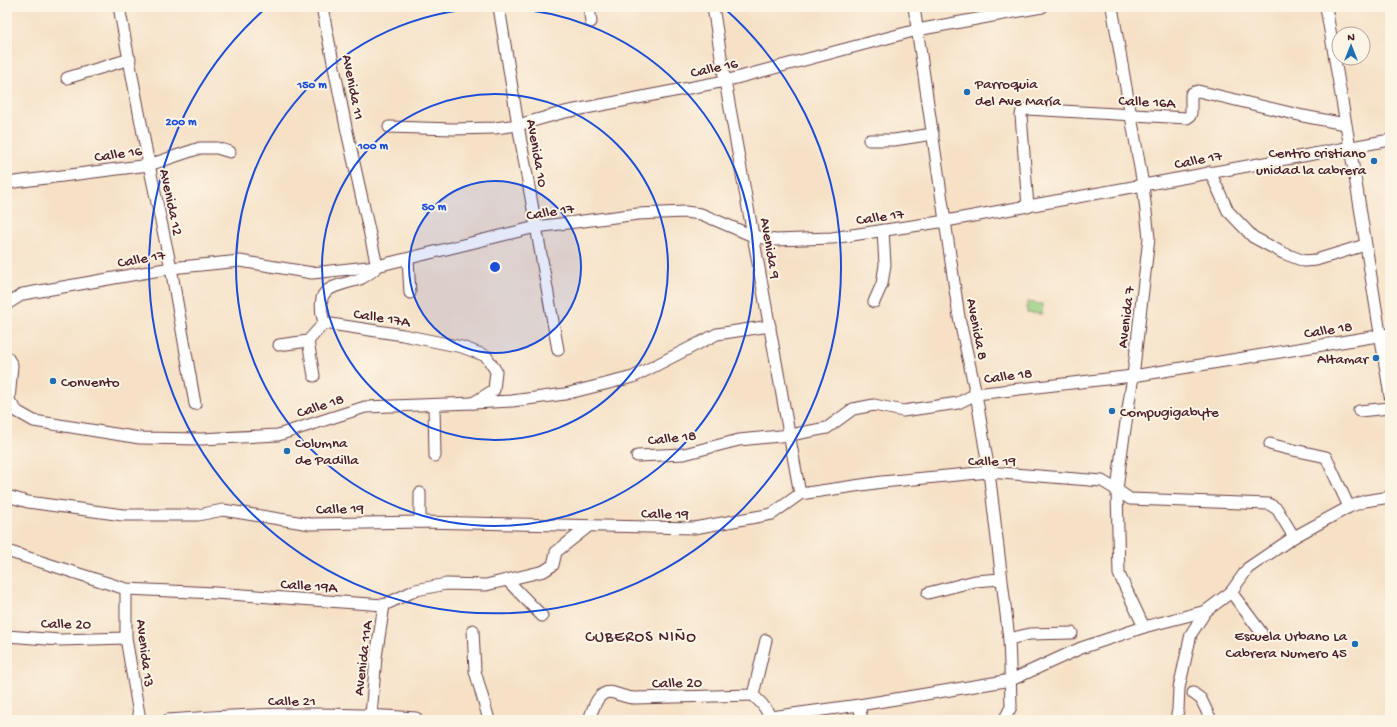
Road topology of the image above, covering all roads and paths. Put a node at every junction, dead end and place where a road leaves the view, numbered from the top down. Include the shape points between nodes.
1 (119, 7) edge
2 (322, 7) edge
3 (499, 7) edge
4 (589, 7) edge
5 (713, 7) edge
6 (914, 7) edge
7 (1042, 7) edge
8 (1112, 7) edge
9 (1326, 7) edge
10 (591, 22) dead end
11 (917, 30) junction
12 (130, 59) junction
13 (66, 78) dead end
14 (725, 81) junction
15 (1132, 116) junction
16 (1345, 124) junction
17 (518, 125) junction
18 (389, 127) dead end
19 (933, 134) junction
20 (869, 140) dead end
21 (1390, 140) edge
22 (1350, 147) junction
23 (230, 152) dead end
24 (149, 165) junction
25 (1210, 172) junction
26 (7, 183) edge
27 (1143, 186) junction
28 (1028, 207) junction
29 (946, 221) junction
30 (536, 227) junction
31 (883, 230) junction
32 (753, 236) junction
33 (1365, 245) junction
34 (408, 259) junction
35 (377, 266) junction
36 (171, 268) junction
37 (410, 293) dead end
38 (874, 302) dead end
39 (7, 304) edge
40 (324, 323) junction
41 (770, 326) junction
42 (1385, 334) edge
43 (308, 341) junction
44 (278, 345) dead end
45 (558, 350) dead end
46 (7, 357) edge
47 (314, 376) dead end
48 (1133, 376) junction
49 (976, 394) junction
50 (1390, 396) edge
51 (195, 404) dead end
52 (473, 404) junction
53 (434, 405) junction
54 (1390, 408) edge
55 (1359, 412) dead end
56 (790, 435) junction
57 (1270, 444) dead end
58 (435, 456) dead end
59 (637, 456) dead end
60 (989, 472) junction
61 (1117, 490) junction
62 (420, 493) dead end
63 (800, 494) junction
64 (7, 496) edge
65 (1390, 497) edge
66 (1349, 507) junction
67 (420, 522) junction
68 (589, 526) junction
69 (1294, 537) junction
70 (7, 551) edge
71 (1001, 579) junction
72 (507, 580) junction
73 (126, 589) junction
74 (1231, 592) junction
75 (928, 593) dead end
76 (384, 605) junction
77 (1206, 611) junction
78 (542, 616) dead end
79 (1144, 627) junction
80 (473, 630) dead end
81 (1261, 632) dead end
82 (1072, 634) dead end
83 (7, 636) edge
84 (126, 638) junction
85 (1009, 639) junction
86 (766, 640) dead end
87 (1011, 680) junction
88 (1193, 693) dead end
89 (753, 695) junction
90 (859, 705) junction
91 (371, 715) junction
92 (301, 717) edge
93 (217, 718) edge
94 (416, 718) dead end
95 (769, 719) edge
96 (140, 720) edge
97 (168, 720) edge
98 (489, 720) edge
99 (589, 720) edge
100 (862, 720) edge
101 (1004, 720) edge
102 (1176, 720) edge
103 (1211, 720) edge

1 - 12 street, Avenida 12
2 - 35 street, Avenida 11
3 - 17 street, Avenida 10
4 - 10 street
5 - 14 street, Avenida 9
6 - 11 street, Avenida 8
7 - 11 street, Calle 16
8 - 15 street, Avenida 7
9 - 16 street
11 - 14 street, Calle 16
11 - 19 street, Avenida 8
12 - 13 street
12 - 24 street, Avenida 12
14 - 17 street, Calle 16 via 565,112
14 - 32 street, Avenida 9
15 - 16 street, Calle 16A via 1187,118 1190,116 1191,94 1198,91
15 - 27 street, Avenida 7
15 - 28 street, Calle 16A via 1027,109 1022,111
16 - 22 street
17 - 18 street, Calle 16 via 460,129
17 - 30 street, Avenida 10
19 - 20 street via 894,140
19 - 29 street, Avenida 8
21 - 22 street, Calle 17
22 - 25 street, Calle 17
22 - 33 street
23 - 24 street, Calle 16 via 217,148 200,148
24 - 26 street, Calle 16
24 - 36 street, Avenida 12
25 - 27 street, Calle 17
25 - 33 street via 1228,211 1253,237 1283,253 1304,260 1316,260
27 - 28 street, Calle 17
27 - 48 street, Avenida 7 via 1149,238
28 - 29 street, Calle 17
29 - 31 street, Calle 17
29 - 49 street, Avenida 8 via 959,316
30 - 32 street, Calle 17 via 638,214 685,212 700,214
30 - 34 street, Calle 17
30 - 45 street, Avenida 10
31 - 32 street, Calle 17 via 832,238 775,240
31 - 38 street via 885,265 882,284
32 - 41 street, Avenida 9
33 - 42 street
34 - 35 street, Calle 17
34 - 37 street
35 - 36 street, Calle 17 via 312,273 240,261
35 - 40 street, Calle 17 via 362,278 330,288 322,296
36 - 39 street, Calle 17 via 24,294
36 - 51 street, Avenida 12
40 - 43 street
40 - 52 street, Calle 17A via 418,338 462,347 486,356 496,371 494,390
41 - 52 street, Calle 18 via 718,334 633,378 565,394
41 - 56 street, Avenida 9
42 - 48 street, Calle 18
42 - 50 street
43 - 44 street
43 - 47 street
46 - 53 street, Calle 18 via 12,365 9,401 18,412 34,421 140,438 201,439 278,435 365,406
48 - 49 street, Calle 18
48 - 61 street, Avenida 7
49 - 56 street, Calle 18 via 958,403 903,411 874,405 853,409 827,428
49 - 60 street, Avenida 8
52 - 53 street, Calle 18
53 - 58 street
54 - 55 street
56 - 59 street, Calle 18 via 739,440 684,454
56 - 63 street, Avenida 9
57 - 66 street via 1326,457
60 - 61 street, Calle 19 via 1102,481
60 - 63 street, Calle 19 via 882,482
60 - 71 street, Avenida 8
61 - 69 street, Calle 19 via 1130,499 1269,504 1277,509
61 - 79 street, Avenida 7 via 1119,574
62 - 67 street
63 - 68 street, Calle 19 via 772,514 694,528
64 - 67 street, Calle 19 via 28,502 123,515 198,515 223,510 310,524
65 - 66 street via 1365,501
66 - 69 street
67 - 68 street, Calle 19
68 - 72 street, Calle 19A via 556,552 553,565 544,571
69 - 74 street via 1248,568
70 - 73 street, Calle 19A
71 - 75 street via 975,581
71 - 85 street, Avenida 8
72 - 76 street, Calle 19A via 486,585 446,584 416,590
72 - 78 street
73 - 76 street, Calle 19A
73 - 84 street, Avenida 13
74 - 77 street
74 - 81 street
76 - 91 street, Avenida 11A
77 - 79 street
77 - 102 street via 1190,634 1179,688
79 - 87 street via 1081,648
80 - 98 street via 475,671
82 - 85 street via 1030,634
83 - 84 street, Calle 20 via 60,640
84 - 96 street, Avenida 13
85 - 87 street, Avenida 8
86 - 89 street
87 - 90 street
87 - 101 street, Avenida 8 via 1011,707
88 - 103 street via 1201,699
89 - 95 street via 762,704
89 - 99 street, Calle 20 via 624,698 607,692 595,703
90 - 95 street
90 - 100 street
91 - 92 street, Calle 21
91 - 94 street, Calle 21
92 - 93 street, Calle 21
93 - 97 street, Calle 21

